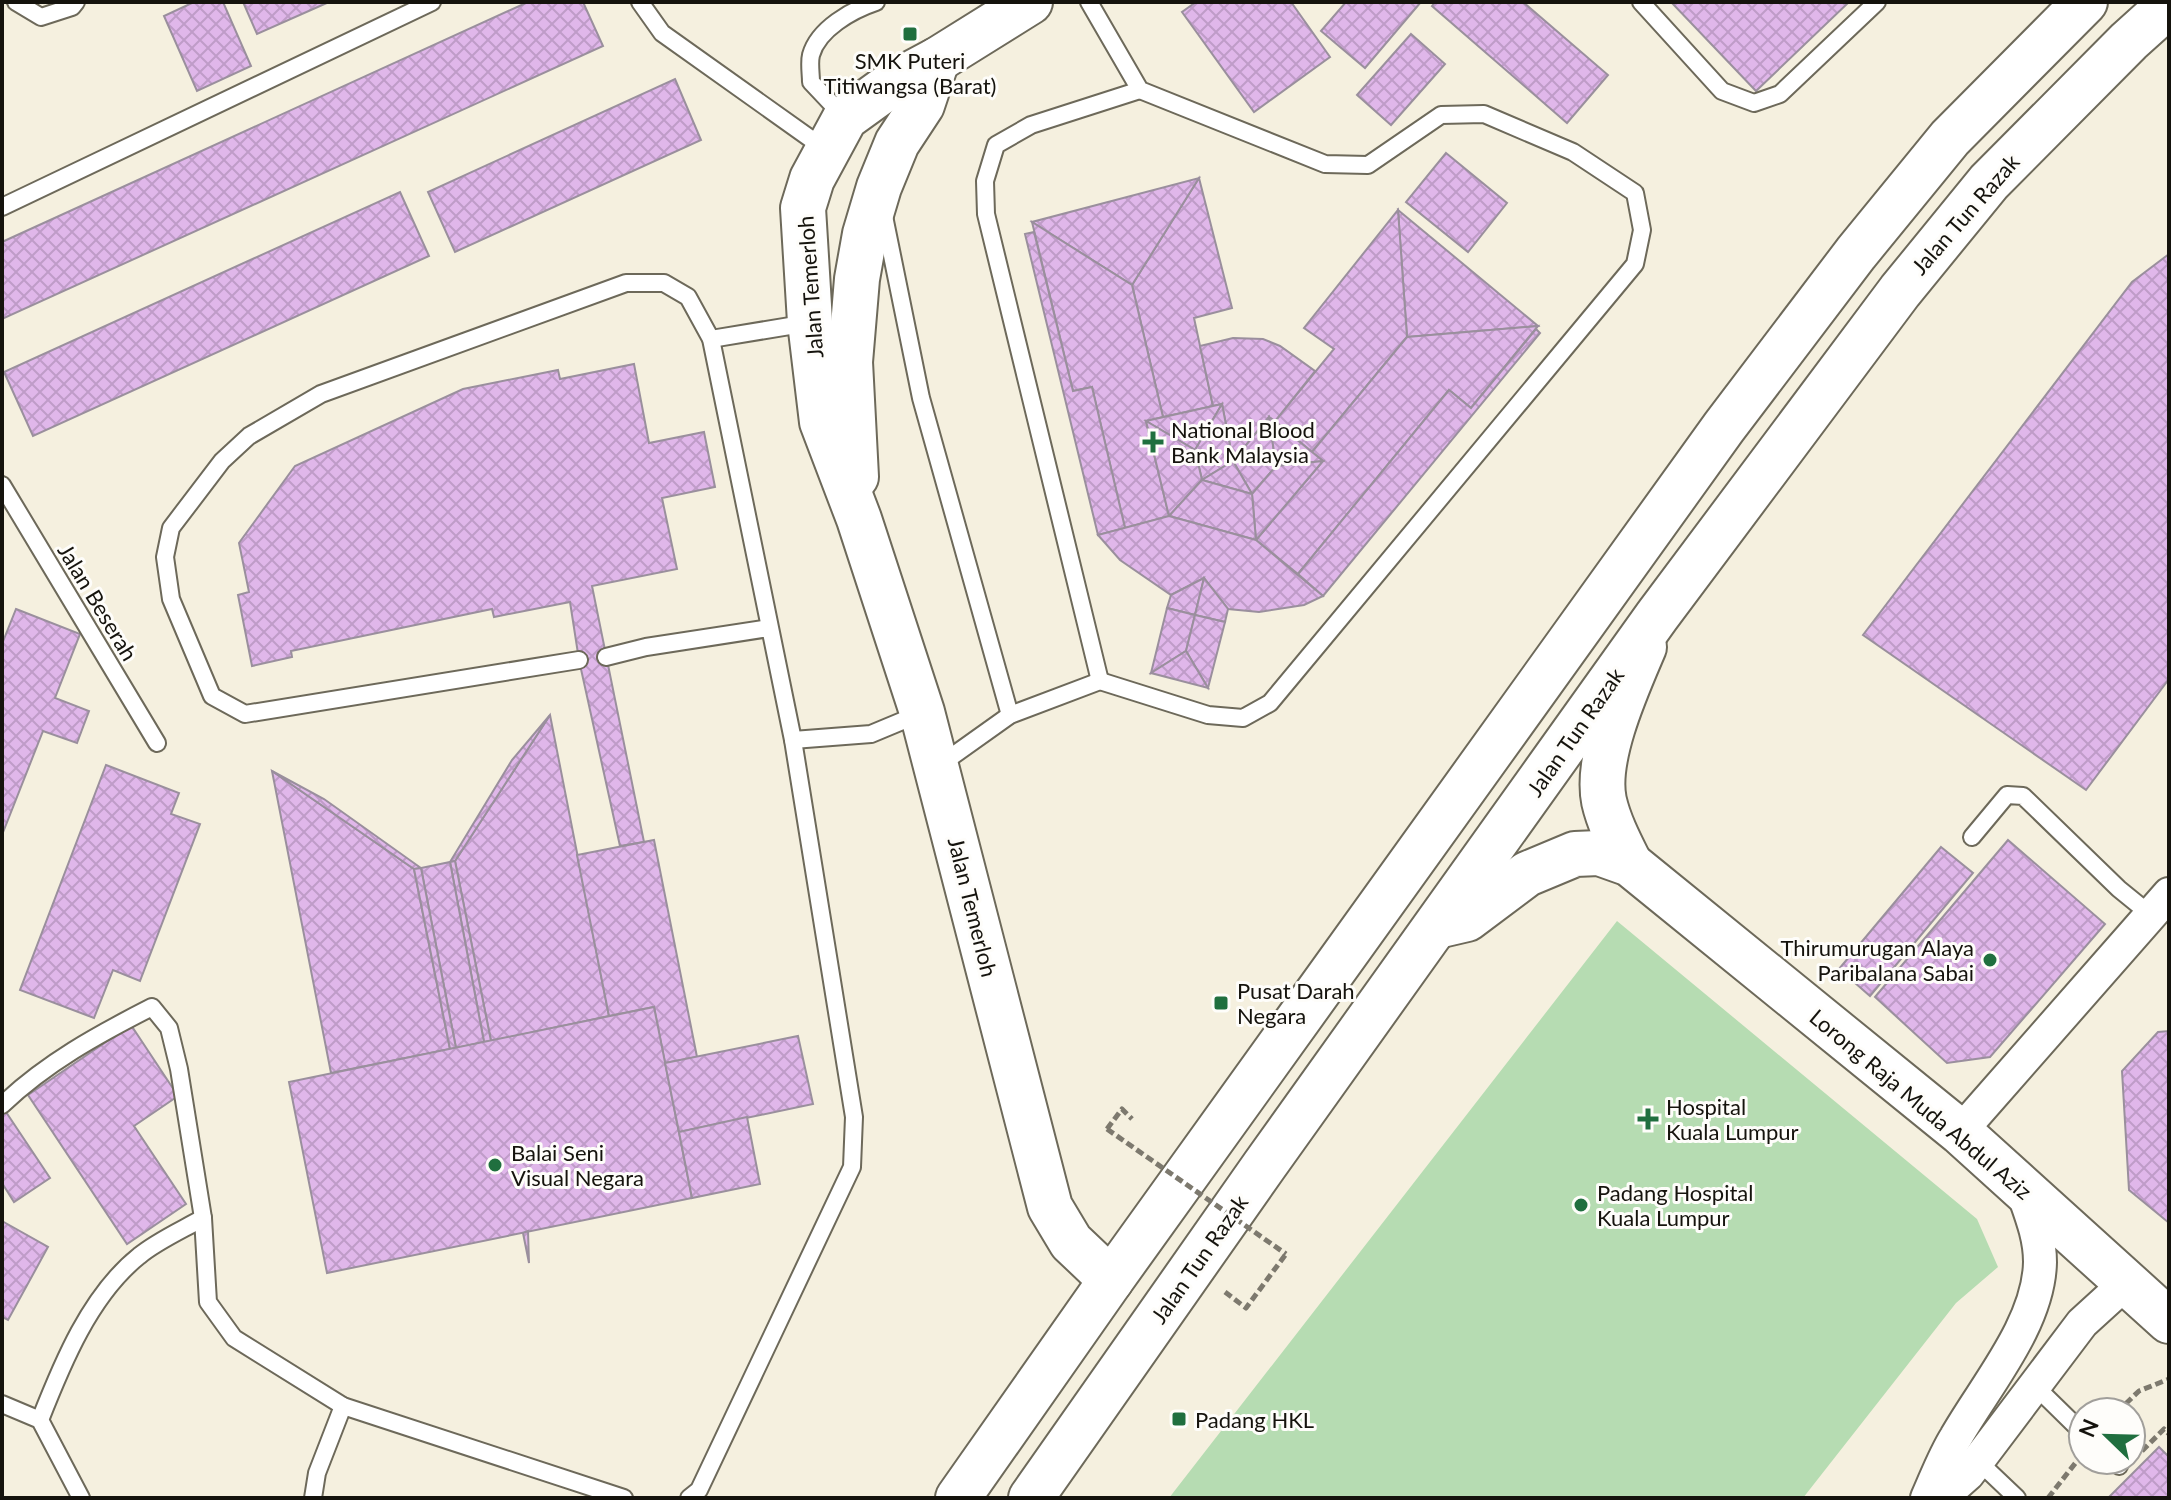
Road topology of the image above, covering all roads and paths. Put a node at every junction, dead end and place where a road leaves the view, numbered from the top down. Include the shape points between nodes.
1 (16, 2) edge
2 (76, 2) edge
3 (432, 2) edge
4 (640, 2) edge
5 (876, 2) edge
6 (1089, 2) edge
7 (1641, 2) edge
8 (1877, 2) edge
9 (2085, 2) edge
10 (1017, 5) edge
11 (2169, 5) edge
12 (937, 60) junction
13 (1140, 90) junction
14 (835, 135) junction
15 (884, 176) junction
16 (2, 207) edge
17 (810, 322) junction
18 (711, 339) junction
19 (2, 485) edge
20 (859, 519) junction
21 (1657, 616) junction
22 (769, 628) junction
23 (606, 657) dead end
24 (579, 660) dead end
25 (1100, 681) junction
26 (922, 712) junction
27 (1010, 715) junction
28 (793, 740) junction
29 (157, 743) dead end
30 (937, 767) junction
31 (1972, 837) dead end
32 (1630, 864) junction
33 (2160, 904) edge
34 (1437, 926) junction
35 (2, 1105) edge
36 (1132, 1119) dead end
37 (1960, 1132) junction
38 (2022, 1188) junction
39 (203, 1218) junction
40 (1111, 1280) junction
41 (2127, 1282) junction
42 (1224, 1291) dead end
43 (2169, 1321) edge
44 (2169, 1379) edge
45 (2035, 1386) junction
46 (2134, 1396) edge
47 (2, 1404) edge
48 (343, 1406) junction
49 (2067, 1417) edge
50 (40, 1420) junction
51 (1978, 1461) junction
52 (2067, 1474) edge
53 (81, 1498) edge
54 (313, 1498) edge
55 (624, 1498) edge
56 (689, 1498) edge
57 (958, 1498) edge
58 (1031, 1498) edge
59 (1927, 1498) edge
60 (1941, 1498) edge
61 (2017, 1498) edge
62 (2048, 1498) edge

1 - 2 lane via 41,17
3 - 16 lane
4 - 14 lane via 662,33
5 - 14 lane via 829,27 811,54 811,82
6 - 13 lane
7 - 8 lane via 1722,91 1754,103 1780,94
9 - 40 main road via 1950,138 1856,253 1715,440
10 - 12 main road
11 - 21 main road, Jalan Tun Razak via 1989,182 1900,291
12 - 14 main road via 892,84
12 - 15 main road, Jalan Temerloh via 922,105 897,143
13 - 25 lane via 1031,125 996,145 985,181 986,214
13 - 25 lane via 1325,164 1368,165 1441,115 1484,114 1573,152 1635,193 1642,230 1635,264 1270,703 1243,718 1208,715
14 - 15 main road
14 - 17 main road, Jalan Temerloh via 803,208
15 - 20 main road, Jalan Temerloh via 865,234 850,362
15 - 27 lane via 921,398
17 - 18 lane
17 - 20 main road, Jalan Temerloh via 822,422
18 - 22 lane
18 - 24 lane via 688,297 664,283 626,283 557,307 321,394 249,436 222,461 171,528 165,557 171,599 212,696 245,714
19 - 29 lane, Jalan Beserah
20 - 26 main road, Jalan Temerloh
21 - 32 main road, Lorong Raja Muda Abdul Aziz via 1606,752 1604,799
21 - 34 main road, Jalan Tun Razak
22 - 23 lane
22 - 28 lane
25 - 27 lane
26 - 28 lane via 871,734
26 - 30 main road, Jalan Temerloh
27 - 30 lane
28 - 56 lane via 854,1117 852,1167 699,1490
30 - 40 main road, Jalan Temerloh via 1050,1207 1071,1242
31 - 33 lane via 2007,795 2023,796 2119,889
32 - 34 main road, Lorong Raja Muda Abdul Aziz via 1599,853 1575,854 1527,874 1467,919
32 - 37 main road, Lorong Raja Muda Abdul Aziz
33 - 37 street
34 - 58 main road, Jalan Tun Razak
35 - 39 lane via 84,1041 152,1007 169,1028 176,1055
36 - 42 path, bridge via 1122,1109 1107,1129 1286,1254 1246,1308
37 - 38 main road, Lorong Raja Muda Abdul Aziz
38 - 41 main road, Lorong Raja Muda Abdul Aziz
38 - 59 street via 2038,1236 2040,1265 2030,1309 2008,1357 1955,1438
39 - 48 lane via 208,1302 234,1338
39 - 50 lane via 139,1256 96,1303
40 - 57 main road
41 - 43 main road, Lorong Raja Muda Abdul Aziz
41 - 45 street via 2082,1323
44 - 46 path
45 - 49 lane
45 - 51 street
47 - 50 lane
48 - 54 lane
48 - 55 lane
50 - 53 lane
51 - 60 street
51 - 61 lane
52 - 62 path

